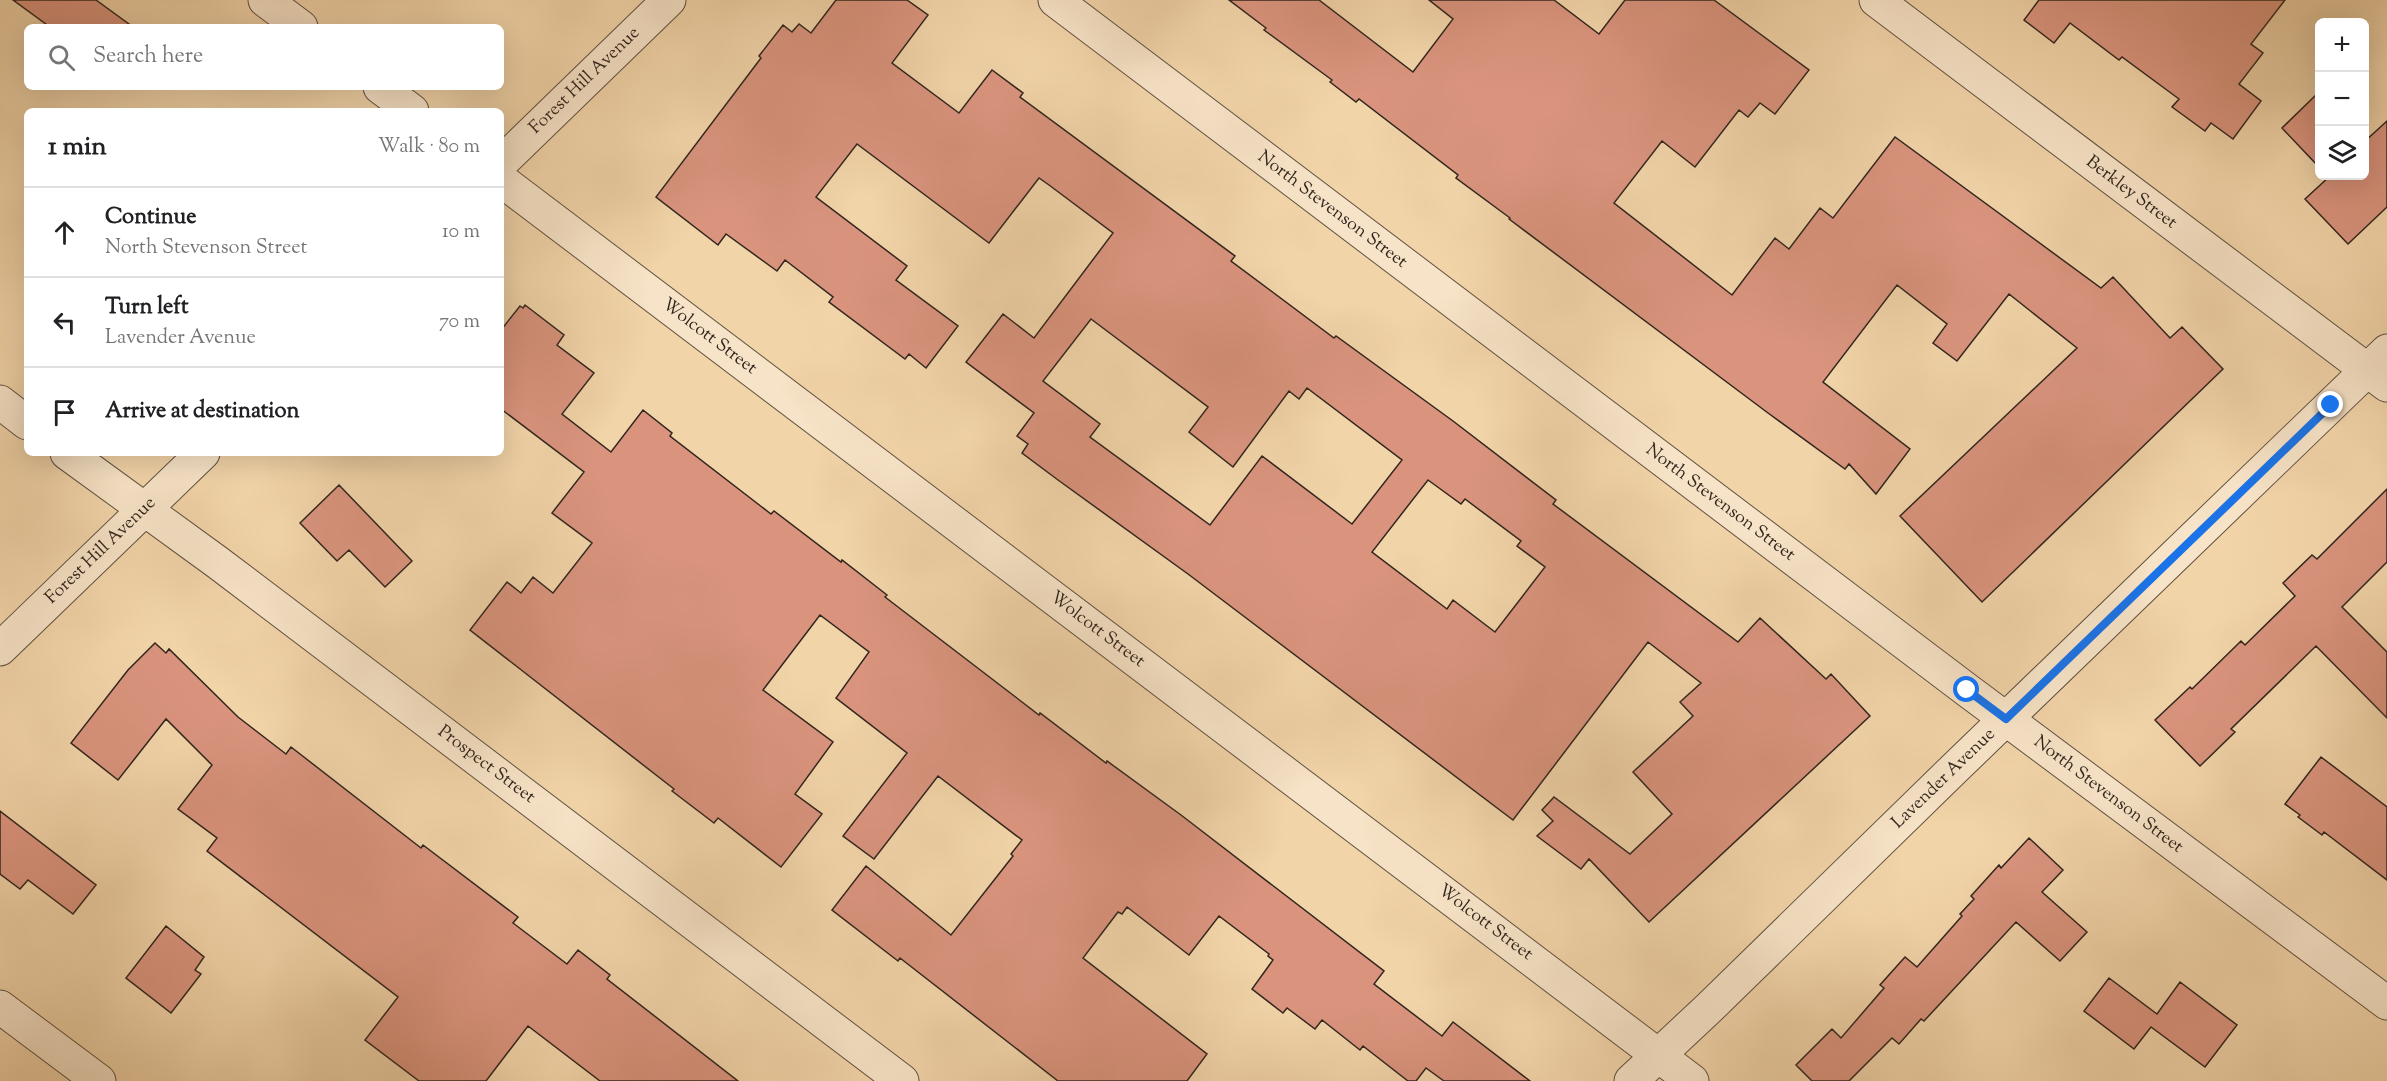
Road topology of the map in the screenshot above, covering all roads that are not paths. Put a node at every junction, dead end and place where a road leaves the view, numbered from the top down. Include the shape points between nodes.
1 (265, 0) edge
2 (669, 0) edge
3 (1055, 0) edge
4 (1876, 0) edge
5 (297, 24) edge
6 (384, 90) edge
7 (408, 108) edge
8 (504, 160) edge
9 (504, 182) edge
10 (2380, 369) edge
11 (0, 402) edge
12 (24, 421) edge
13 (71, 456) edge
14 (200, 456) edge
15 (144, 509) junction
16 (0, 649) edge
17 (2006, 719) junction
18 (2387, 1003) edge
19 (0, 1007) edge
20 (1659, 1055) junction
21 (99, 1081) edge
22 (902, 1081) edge
23 (1630, 1081) edge
24 (1692, 1081) edge

1 - 5 street
2 - 8 street, Forest Hill Avenue
3 - 17 street, North Stevenson Street
4 - 10 street, Berkley Street
6 - 7 street
9 - 20 street, Wolcott Street
10 - 17 street, Lavender Avenue
11 - 12 street
13 - 15 street, Prospect Street
14 - 15 street, Forest Hill Avenue
15 - 16 street, Forest Hill Avenue
15 - 22 street, Prospect Street
17 - 18 street, North Stevenson Street
17 - 20 street, Lavender Avenue
19 - 21 street
20 - 23 street, Lavender Avenue
20 - 24 street, Wolcott Street

